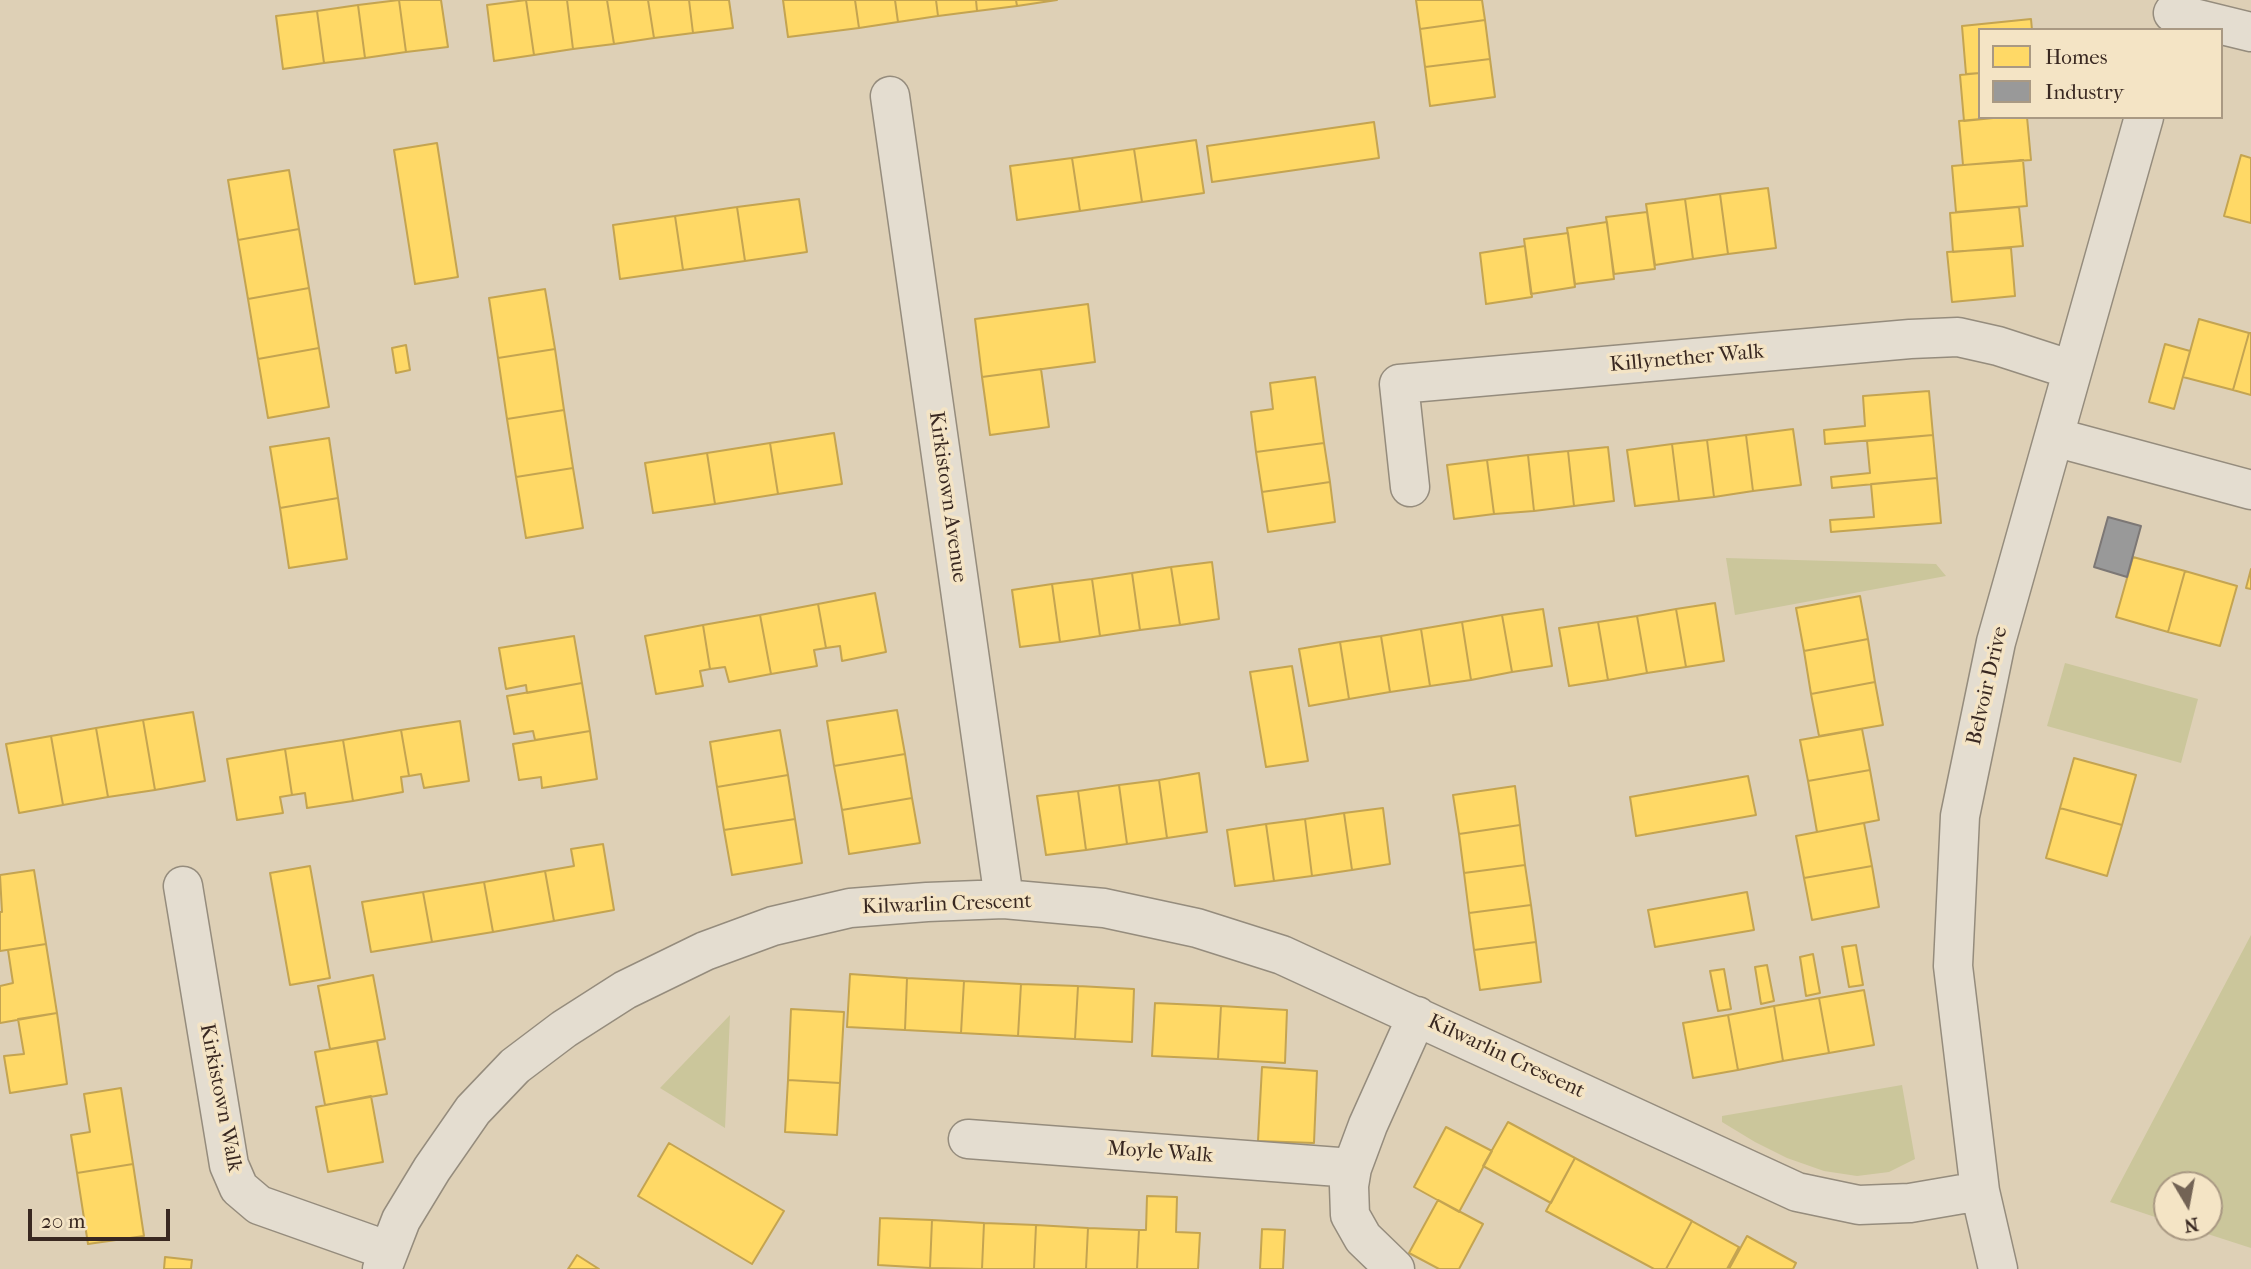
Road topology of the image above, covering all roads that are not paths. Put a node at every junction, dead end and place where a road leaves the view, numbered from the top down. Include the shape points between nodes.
1 (2173, 14) edge
2 (2251, 32) edge
3 (890, 96) dead end
4 (2143, 119) edge
5 (2072, 370) junction
6 (2054, 437) junction
7 (1409, 486) dead end
8 (2251, 490) edge
9 (183, 886) dead end
10 (1004, 899) junction
11 (1417, 1016) junction
12 (968, 1139) dead end
13 (1352, 1168) junction
14 (1980, 1191) junction
15 (386, 1260) edge
16 (1395, 1269) edge
17 (1998, 1269) edge

1 - 2 street
3 - 10 street, Kirkistown Avenue
4 - 5 street, Belvoir Drive
5 - 6 street, Belvoir Drive
5 - 7 street, Killynether Walk via 1958,337 1399,384
6 - 8 street
6 - 14 street, Belvoir Drive via 1996,642 1960,816 1953,966
9 - 15 street, Kirkistown Walk via 229,1165 239,1188 259,1205
10 - 11 street, Kilwarlin Crescent via 1104,908 1196,928 1282,955
10 - 15 street, Kilwarlin Crescent via 850,908 773,926 705,951 625,990 514,1066 473,1110 401,1220
11 - 13 street
11 - 14 street, Kilwarlin Crescent via 1797,1192 1859,1205 1910,1203
12 - 13 street, Moyle Walk
13 - 16 street via 1350,1215 1363,1238
14 - 17 street, Belvoir Drive

